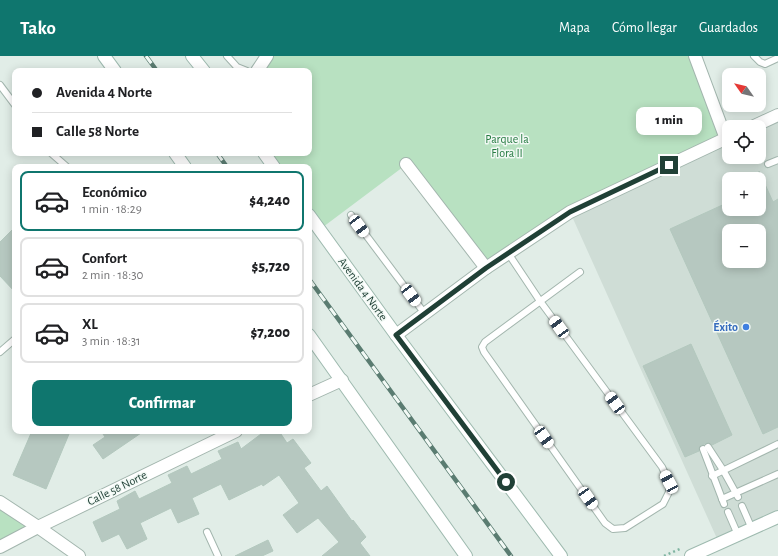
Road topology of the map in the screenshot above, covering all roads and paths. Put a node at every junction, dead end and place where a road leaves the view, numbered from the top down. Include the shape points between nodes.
1 (104, 56) edge
2 (192, 56) edge
3 (227, 56) edge
4 (267, 56) edge
5 (696, 56) edge
6 (754, 56) edge
7 (778, 58) edge
8 (113, 68) edge
9 (202, 68) edge
10 (239, 68) edge
11 (259, 68) edge
12 (0, 85) edge
13 (12, 101) edge
14 (778, 115) edge
15 (766, 121) edge
16 (722, 123) edge
17 (722, 141) edge
18 (54, 156) edge
19 (778, 160) edge
20 (63, 164) edge
21 (406, 164) dead end
22 (768, 164) dead end
23 (351, 215) dead end
24 (312, 219) edge
25 (508, 253) junction
26 (486, 268) junction
27 (580, 272) dead end
28 (540, 301) junction
29 (425, 314) junction
30 (396, 335) junction
31 (312, 339) edge
32 (12, 342) edge
33 (0, 352) edge
34 (342, 380) junction
35 (312, 395) edge
36 (230, 434) edge
37 (778, 444) edge
38 (724, 470) junction
39 (778, 474) edge
40 (712, 476) junction
41 (737, 495) junction
42 (0, 502) edge
43 (742, 506) dead end
44 (728, 512) dead end
45 (778, 517) edge
46 (38, 526) junction
47 (752, 529) junction
48 (207, 532) dead end
49 (738, 535) junction
50 (0, 547) edge
51 (79, 556) edge
52 (218, 556) edge
53 (466, 556) edge
54 (561, 556) edge
55 (691, 556) edge

1 - 8 street
2 - 9 street
3 - 10 lane
4 - 11 street
5 - 16 street
6 - 7 lane via 765,64
12 - 13 lane
14 - 15 street
17 - 25 street via 570,212
18 - 20 lane
19 - 22 lane
21 - 26 street
23 - 29 lane
24 - 30 street, Avenida 4 Norte
25 - 26 street
25 - 28 lane
26 - 29 street
27 - 28 lane
28 - 28 lane via 485,342 482,347 605,522 613,529 625,528 663,504 669,492 669,482 662,467
29 - 30 street
30 - 54 street, Avenida 4 Norte
31 - 34 street
32 - 33 lane
34 - 35 street
34 - 53 street
36 - 46 street, Calle 58 Norte
37 - 38 lane
38 - 40 lane
38 - 40 lane via 705,448
38 - 41 lane
39 - 41 lane
40 - 41 lane via 723,501
42 - 46 street
43 - 47 lane
44 - 49 lane
45 - 47 street
46 - 50 street, Calle 58 Norte
46 - 51 street
47 - 49 street
48 - 52 lane
49 - 55 street

